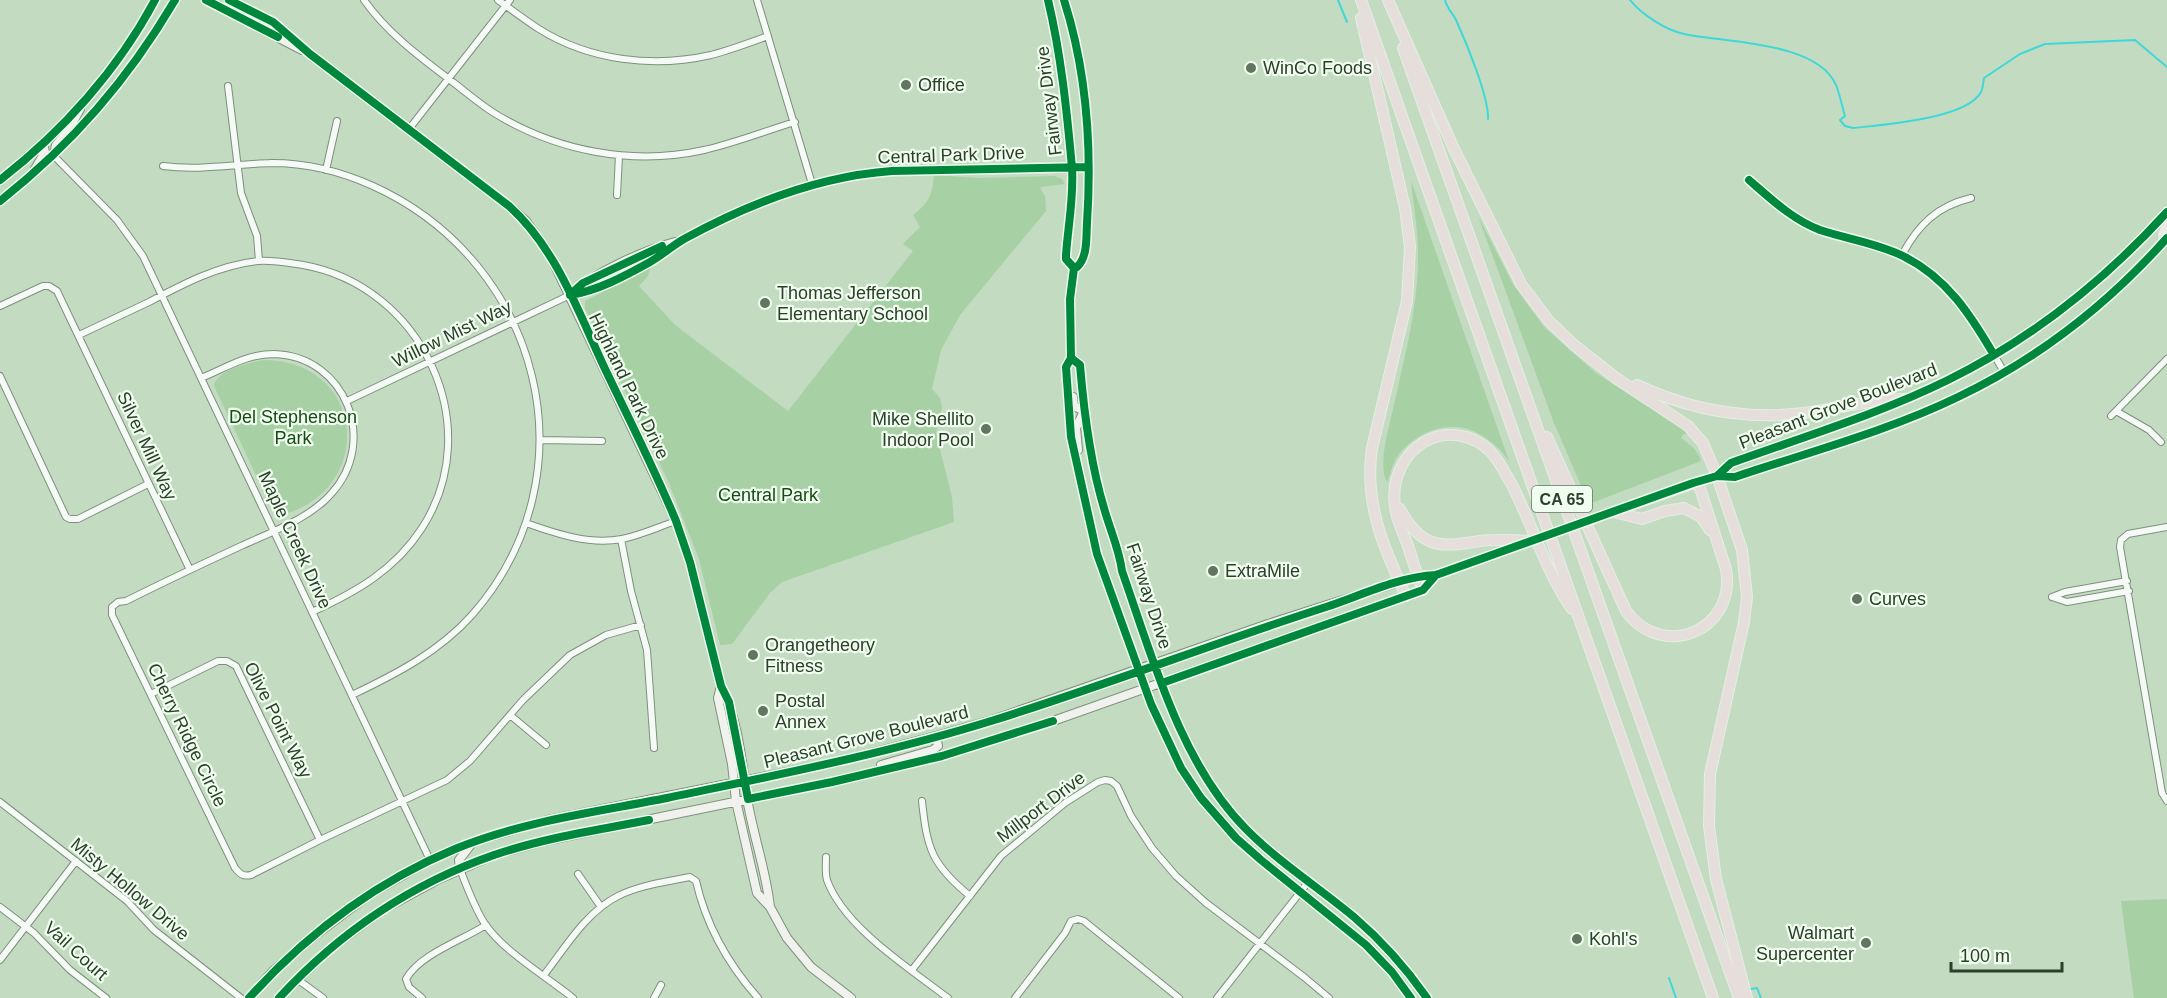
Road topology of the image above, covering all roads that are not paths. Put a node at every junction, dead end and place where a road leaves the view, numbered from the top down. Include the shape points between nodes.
1 (155, 0) edge
2 (175, 0) edge
3 (206, 0) edge
4 (229, 0) edge
5 (364, 0) edge
6 (498, 0) edge
7 (757, 0) edge
8 (1048, 0) edge
9 (1064, 0) edge
10 (1359, 0) edge
11 (1387, 0) edge
12 (508, 3) edge
13 (768, 36) junction
14 (310, 54) junction
15 (448, 79) junction
16 (228, 86) dead end
17 (85, 100) junction
18 (337, 121) dead end
19 (795, 122) junction
20 (410, 129) junction
21 (43, 143) junction
22 (619, 155) junction
23 (54, 156) junction
24 (238, 165) junction
25 (163, 166) dead end
26 (1088, 167) junction
27 (1072, 168) junction
28 (326, 170) junction
29 (28, 179) junction
30 (0, 180) edge
31 (1749, 180) dead end
32 (812, 184) junction
33 (616, 195) dead end
34 (1971, 198) dead end
35 (0, 201) edge
36 (2167, 212) edge
37 (2167, 225) edge
38 (2166, 241) edge
39 (1902, 255) junction
40 (259, 261) junction
41 (1074, 267) junction
42 (161, 295) junction
43 (570, 295) junction
44 (0, 306) edge
45 (513, 321) junction
46 (79, 335) junction
47 (1510, 352) junction
48 (1994, 355) junction
49 (1071, 358) junction
50 (2167, 359) edge
51 (430, 360) junction
52 (1601, 366) junction
53 (1066, 367) junction
54 (2004, 372) junction
55 (0, 376) edge
56 (201, 378) junction
57 (1904, 399) junction
58 (347, 401) junction
59 (1084, 411) junction
60 (540, 440) junction
61 (602, 441) dead end
62 (2161, 442) dead end
63 (1076, 465) junction
64 (1718, 476) junction
65 (1698, 482) junction
66 (148, 484) junction
67 (1395, 501) junction
68 (1614, 512) junction
69 (676, 521) junction
70 (526, 523) junction
71 (2167, 526) edge
72 (274, 530) junction
73 (621, 539) junction
74 (1532, 541) joint
75 (1716, 541) junction
76 (1504, 545) junction
77 (189, 570) junction
78 (1436, 575) junction
79 (1417, 576) junction
80 (2127, 581) junction
81 (1400, 582) junction
82 (1424, 590) junction
83 (2129, 591) junction
84 (1406, 596) junction
85 (312, 612) junction
86 (1579, 617) junction
87 (641, 625) junction
88 (1156, 664) junction
89 (1140, 669) junction
90 (1162, 683) junction
91 (721, 686) junction
92 (1146, 688) junction
93 (151, 694) junction
94 (352, 695) junction
95 (510, 715) junction
96 (936, 736) junction
97 (546, 746) dead end
98 (654, 748) dead end
99 (878, 771) junction
100 (746, 781) junction
101 (735, 783) junction
102 (748, 799) junction
103 (736, 801) junction
104 (922, 801) dead end
105 (2167, 801) edge
106 (0, 802) edge
107 (403, 802) junction
108 (320, 840) junction
109 (472, 842) junction
110 (826, 857) dead end
111 (430, 860) junction
112 (76, 861) junction
113 (460, 869) junction
114 (578, 874) dead end
115 (1309, 881) junction
116 (1301, 892) junction
117 (970, 896) junction
118 (0, 907) edge
119 (601, 907) junction
120 (770, 907) junction
121 (486, 925) junction
122 (26, 926) junction
123 (1259, 943) junction
124 (0, 960) edge
125 (912, 970) junction
126 (544, 975) junction
127 (299, 977) junction
128 (661, 985) dead end
129 (106, 998) edge
130 (241, 998) edge
131 (249, 998) edge
132 (279, 998) edge
133 (323, 998) edge
134 (422, 998) edge
135 (573, 998) edge
136 (654, 998) edge
137 (758, 998) edge
138 (851, 998) edge
139 (948, 998) edge
140 (1015, 998) edge
141 (1179, 998) edge
142 (1217, 998) edge
143 (1329, 998) edge
144 (1411, 998) edge
145 (1427, 998) edge
146 (1713, 998) edge
147 (1739, 998) edge
148 (1747, 998) edge

1 - 17 main road via 135,35
2 - 23 main road via 150,42 108,98
3 - 14 main road, Highland Park Drive
4 - 14 main road, Highland Park Drive via 273,22
5 - 15 street via 404,45
6 - 12 street
7 - 13 street
8 - 27 main road, Fairway Drive via 1058,43
9 - 26 main road, Fairway Drive via 1084,89
10 - 81 highway via 1410,247 1407,301 1369,471 1373,508
10 - 86 highway, CA 65
11 - 47 highway, CA 65
11 - 52 highway via 1513,270 1550,321
12 - 13 street via 559,40 592,53 624,59 687,60
12 - 15 street
13 - 19 street
14 - 20 main road, Highland Park Drive
15 - 20 street
15 - 22 street via 492,112 536,134 567,145
16 - 24 street
17 - 21 main road
17 - 23 main road via 69,131 56,145
18 - 28 street
19 - 22 street via 704,150
19 - 32 street
20 - 43 main road, Highland Park Drive via 526,221 551,257
21 - 29 main road via 45,152
21 - 30 main road
22 - 33 street
23 - 29 main road
23 - 42 street, Maple Creek Drive via 127,232
24 - 25 street via 192,170
24 - 28 street via 291,164
24 - 40 street via 241,194 257,236
26 - 27 main road, Central Park Drive
26 - 41 main road, Fairway Drive via 1083,259
27 - 32 main road, Central Park Drive via 892,171
27 - 41 main road, Fairway Drive via 1066,260
28 - 45 street via 389,193 443,230 478,266
29 - 35 main road
31 - 39 street via 1803,222
32 - 43 main road, Central Park Drive via 683,239 650,262 588,292
34 - 39 street via 1934,213 1917,230
36 - 48 main road, Pleasant Grove Boulevard via 2090,288
37 - 38 main road via 2163,235
38 - 54 main road, Pleasant Grove Boulevard via 2083,320
39 - 48 street via 1957,297
40 - 42 street via 209,273
40 - 51 street via 310,266 361,286 402,318
41 - 49 main road, Fairway Drive
42 - 46 street
42 - 56 street, Maple Creek Drive
43 - 45 street, Willow Mist Way
43 - 69 main road, Highland Park Drive
44 - 46 street, Silver Mill Way via 49,286 57,291
45 - 51 street, Willow Mist Way
45 - 60 street via 535,382
46 - 66 street, Silver Mill Way
47 - 75 highway via 1632,619 1647,631 1665,637 1685,636 1709,623 1721,608 1727,590 1726,569
47 - 147 highway, CA 65
48 - 54 street
48 - 57 main road, Pleasant Grove Boulevard
49 - 53 main road
49 - 59 main road, Fairway Drive via 1080,365
50 - 62 street via 2113,414 2149,430
51 - 58 street, Willow Mist Way
51 - 85 street via 442,391 447,454 441,486 429,514 408,546 382,573 357,591
52 - 57 highway via 1675,401 1746,415 1805,413 1878,399
52 - 64 highway via 1688,426 1703,443
53 - 59 main road via 1071,373 1074,406
53 - 63 main road, Fairway Drive
54 - 64 main road, Pleasant Grove Boulevard via 1911,417 1735,477
55 - 66 street via 66,517 78,519
56 - 58 street via 240,360 283,355 315,366 331,379
56 - 72 street, Maple Creek Drive
57 - 64 main road, Pleasant Grove Boulevard via 1731,464
58 - 72 street, Cherry Ridge Circle via 355,441 345,475 321,504
59 - 63 main road via 1076,428
59 - 88 main road, Fairway Drive via 1104,510
60 - 61 street
60 - 70 street
63 - 89 main road, Fairway Drive via 1097,554
64 - 65 main road, Pleasant Grove Boulevard
64 - 148 highway via 1742,550 1747,597 1710,774 1709,826 1716,879
65 - 68 main road, Pleasant Grove Boulevard
65 - 75 highway
66 - 77 street, Silver Mill Way
67 - 76 highway via 1416,533 1431,542 1455,546
67 - 79 highway
67 - 86 highway via 1400,467 1422,443 1438,436 1455,435 1484,446 1501,466 1562,595
68 - 74 main road, Pleasant Grove Boulevard, bridge
68 - 75 highway via 1642,519 1684,508 1701,517
69 - 73 street
69 - 91 main road, Highland Park Drive
70 - 73 street via 580,539
70 - 94 street via 498,579 460,628 423,658
71 - 80 street via 2124,536 2120,547
72 - 77 street, Cherry Ridge Circle
72 - 85 street, Maple Creek Drive
73 - 87 street
74 - 76 highway
76 - 78 main road, Pleasant Grove Boulevard
77 - 93 street, Cherry Ridge Circle via 112,607 112,615
78 - 79 main road, Pleasant Grove Boulevard
78 - 82 main road
79 - 81 main road, Pleasant Grove Boulevard
79 - 82 highway
80 - 83 street
80 - 83 street via 2052,597 2067,602
81 - 84 highway
81 - 88 main road, Pleasant Grove Boulevard
82 - 84 main road, Pleasant Grove Boulevard
83 - 105 street via 2162,793
84 - 90 main road, Pleasant Grove Boulevard
85 - 94 street, Maple Creek Drive
86 - 146 highway, CA 65
87 - 95 street, Cherry Ridge Circle via 606,635 570,655
87 - 98 street via 649,663
88 - 89 main road, Pleasant Grove Boulevard
88 - 90 main road, Fairway Drive
89 - 92 main road, Fairway Drive
89 - 96 main road, Pleasant Grove Boulevard
90 - 92 main road, Pleasant Grove Boulevard
90 - 115 main road, Fairway Drive via 1191,751 1229,810
91 - 100 main road, Highland Park Drive via 729,702
91 - 101 main road, Highland Park Drive via 718,699
92 - 99 main road, Pleasant Grove Boulevard via 962,750
92 - 116 main road, Fairway Drive via 1166,740 1201,798 1248,850
93 - 108 street, Olive Point Way via 218,661 236,666
93 - 108 street, Cherry Ridge Circle via 240,874 251,875
94 - 107 street, Maple Creek Drive
95 - 97 street
95 - 107 street, Cherry Ridge Circle via 462,769
96 - 99 main road via 938,746 933,750 881,764
96 - 100 main road, Pleasant Grove Boulevard
99 - 102 main road, Pleasant Grove Boulevard
100 - 101 main road, Pleasant Grove Boulevard
100 - 102 main road, Highland Park Drive
101 - 103 main road, Highland Park Drive
101 - 109 main road, Pleasant Grove Boulevard via 548,820
102 - 103 main road, Pleasant Grove Boulevard
102 - 120 main road, Highland Park Drive
103 - 113 main road, Pleasant Grove Boulevard via 544,842
103 - 120 main road, Highland Park Drive via 757,893
104 - 117 street via 932,854 950,879
106 - 112 street, Misty Hollow Drive
107 - 108 street, Cherry Ridge Circle
107 - 111 street, Maple Creek Drive
109 - 111 main road, Pleasant Grove Boulevard
109 - 113 main road via 459,860
110 - 125 street via 826,878 845,911
111 - 131 main road, Pleasant Grove Boulevard via 370,894 314,936
112 - 122 street
112 - 130 street, Misty Hollow Drive via 127,901 154,930
113 - 121 street
113 - 127 main road, Pleasant Grove Boulevard via 382,910
114 - 119 street
115 - 116 street
115 - 145 main road, Fairway Drive via 1369,930
116 - 123 street
116 - 144 main road, Fairway Drive via 1366,945
117 - 123 street, Millport Drive via 1001,856 1024,835 1065,803 1105,780 1117,786 1131,816 1176,876
117 - 125 street, Millport Drive
118 - 122 street, Vail Court
119 - 126 street
119 - 137 street via 634,889 690,877 696,881 702,906 728,958
120 - 138 main road, Highland Park Drive via 787,938 811,967
121 - 126 street
121 - 134 street via 428,958 409,974 409,987
122 - 124 street
122 - 129 street, Vail Court via 70,970
123 - 142 street
123 - 143 street, Millport Drive
125 - 139 street
126 - 135 street
127 - 132 main road, Pleasant Grove Boulevard
127 - 133 street
128 - 136 street
140 - 141 street via 1071,921 1078,920

